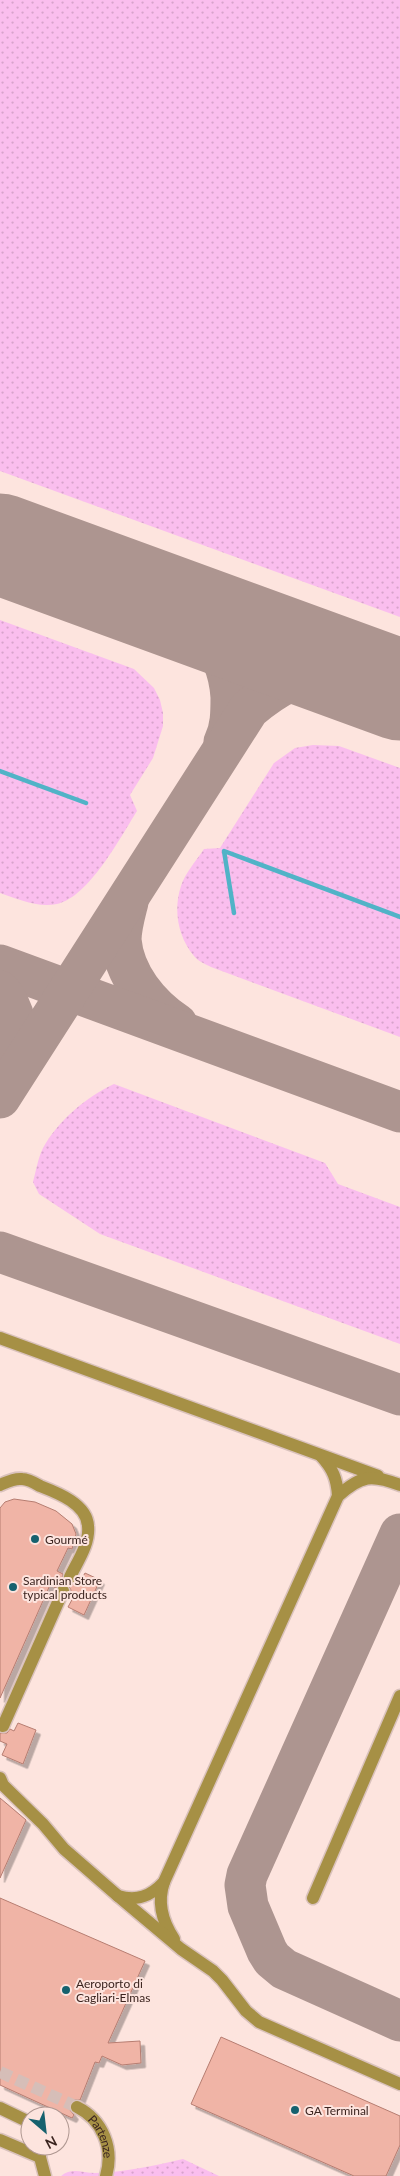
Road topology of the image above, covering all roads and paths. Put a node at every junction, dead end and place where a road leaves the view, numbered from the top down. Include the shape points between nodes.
1 (0, 1338) edge
2 (321, 1456) junction
3 (381, 1478) junction
4 (400, 1484) edge
5 (0, 1485) edge
6 (338, 1496) junction
7 (70, 1577) dead end
8 (63, 1591) dead end
9 (400, 1696) edge
10 (396, 1710) edge
11 (3, 1726) dead end
12 (0, 1778) edge
13 (164, 1882) junction
14 (118, 1896) junction
15 (313, 1898) dead end
16 (181, 1949) junction
17 (400, 2084) edge
18 (77, 2107) tunnel mouth
19 (0, 2108) edge
20 (0, 2116) edge
21 (20, 2118) edge
22 (20, 2126) edge
23 (0, 2140) edge
24 (20, 2146) edge
25 (40, 2156) edge
26 (45, 2176) edge
27 (106, 2176) edge

1 - 2 lane
2 - 3 lane
2 - 6 lane via 336,1477
3 - 4 lane
3 - 6 lane via 371,1476 361,1480
5 - 7 lane via 24,1478 70,1499 79,1507 88,1526 88,1536
6 - 13 lane
8 - 11 lane
9 - 10 lane
10 - 15 lane
12 - 14 lane via 64,1849
13 - 14 lane via 149,1895 127,1899
13 - 16 lane via 160,1895 162,1913
14 - 16 lane
16 - 17 lane via 213,1971 259,2022
18 - 27 lane, Partenze via 92,2116 104,2135 109,2157
19 - 21 lane
20 - 22 lane
23 - 24 lane
25 - 26 lane

